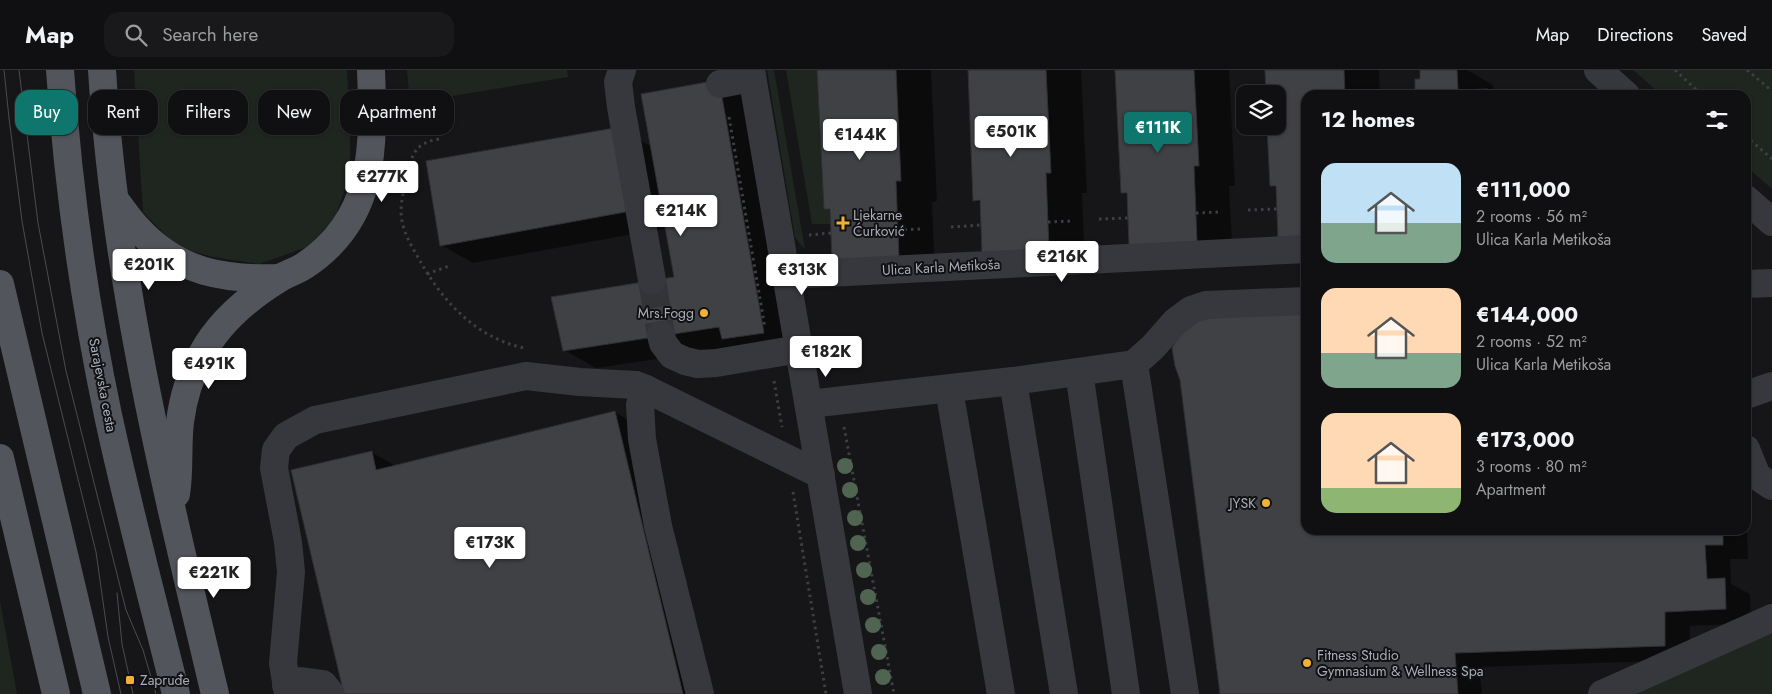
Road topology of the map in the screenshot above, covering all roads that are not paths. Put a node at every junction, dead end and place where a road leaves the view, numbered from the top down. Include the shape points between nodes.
1 (60, 70) edge
2 (102, 70) edge
3 (371, 70) edge
4 (622, 70) edge
5 (1598, 70) edge
6 (752, 74) edge
7 (722, 84) road end
8 (1620, 90) edge
9 (114, 198) junction
10 (1751, 203) edge
11 (1772, 222) edge
12 (1301, 249) edge
13 (786, 275) junction
14 (280, 278) junction
15 (652, 280) tunnel mouth
16 (1772, 283) edge
17 (0, 284) edge
18 (1751, 284) edge
19 (1301, 301) edge
20 (662, 336) tunnel mouth
21 (799, 350) junction
22 (1134, 364) junction
23 (1079, 372) junction
24 (1012, 381) junction
25 (1772, 386) edge
26 (646, 389) junction
27 (949, 389) junction
28 (1751, 393) edge
29 (809, 404) junction
30 (0, 458) edge
31 (1751, 461) edge
32 (820, 475) junction
33 (1772, 486) edge
34 (172, 515) junction
35 (1772, 618) edge
36 (287, 690) edge
37 (56, 694) edge
38 (97, 694) edge
39 (176, 694) edge
40 (215, 694) edge
41 (330, 694) edge
42 (700, 694) edge
43 (858, 694) edge
44 (1001, 694) edge
45 (1064, 694) edge
46 (1126, 694) edge
47 (1186, 694) edge
48 (1602, 694) edge

1 - 39 main road, Sarajevska cesta via 72,195 91,324 108,415
2 - 9 main road
3 - 14 main road via 372,135 362,196 336,239 303,267
4 - 15 street via 618,82 621,107
5 - 8 street
6 - 7 street
6 - 13 street
9 - 14 main road via 139,230 160,249 189,266 224,277
9 - 34 main road via 145,388
10 - 11 street
12 - 13 street, Ulica Karla Metikoša
13 - 21 street
14 - 34 main road via 237,309 217,330 191,375 180,423 178,482
16 - 18 street
17 - 38 main road
19 - 22 street via 1206,304 1175,322
20 - 21 street via 672,355 698,364
21 - 29 street
22 - 23 street
22 - 47 street
23 - 24 street
23 - 46 street
24 - 27 street
24 - 45 street
25 - 28 street
26 - 32 street
26 - 36 street via 636,385 526,376 315,420 286,436 276,450 274,468 291,572 283,663
26 - 42 street via 640,405 644,448 658,526
27 - 29 street
27 - 44 street
29 - 32 street
30 - 37 main road
31 - 33 street via 1757,476
32 - 43 street
34 - 40 main road
35 - 48 street
36 - 41 street via 301,681 323,684

